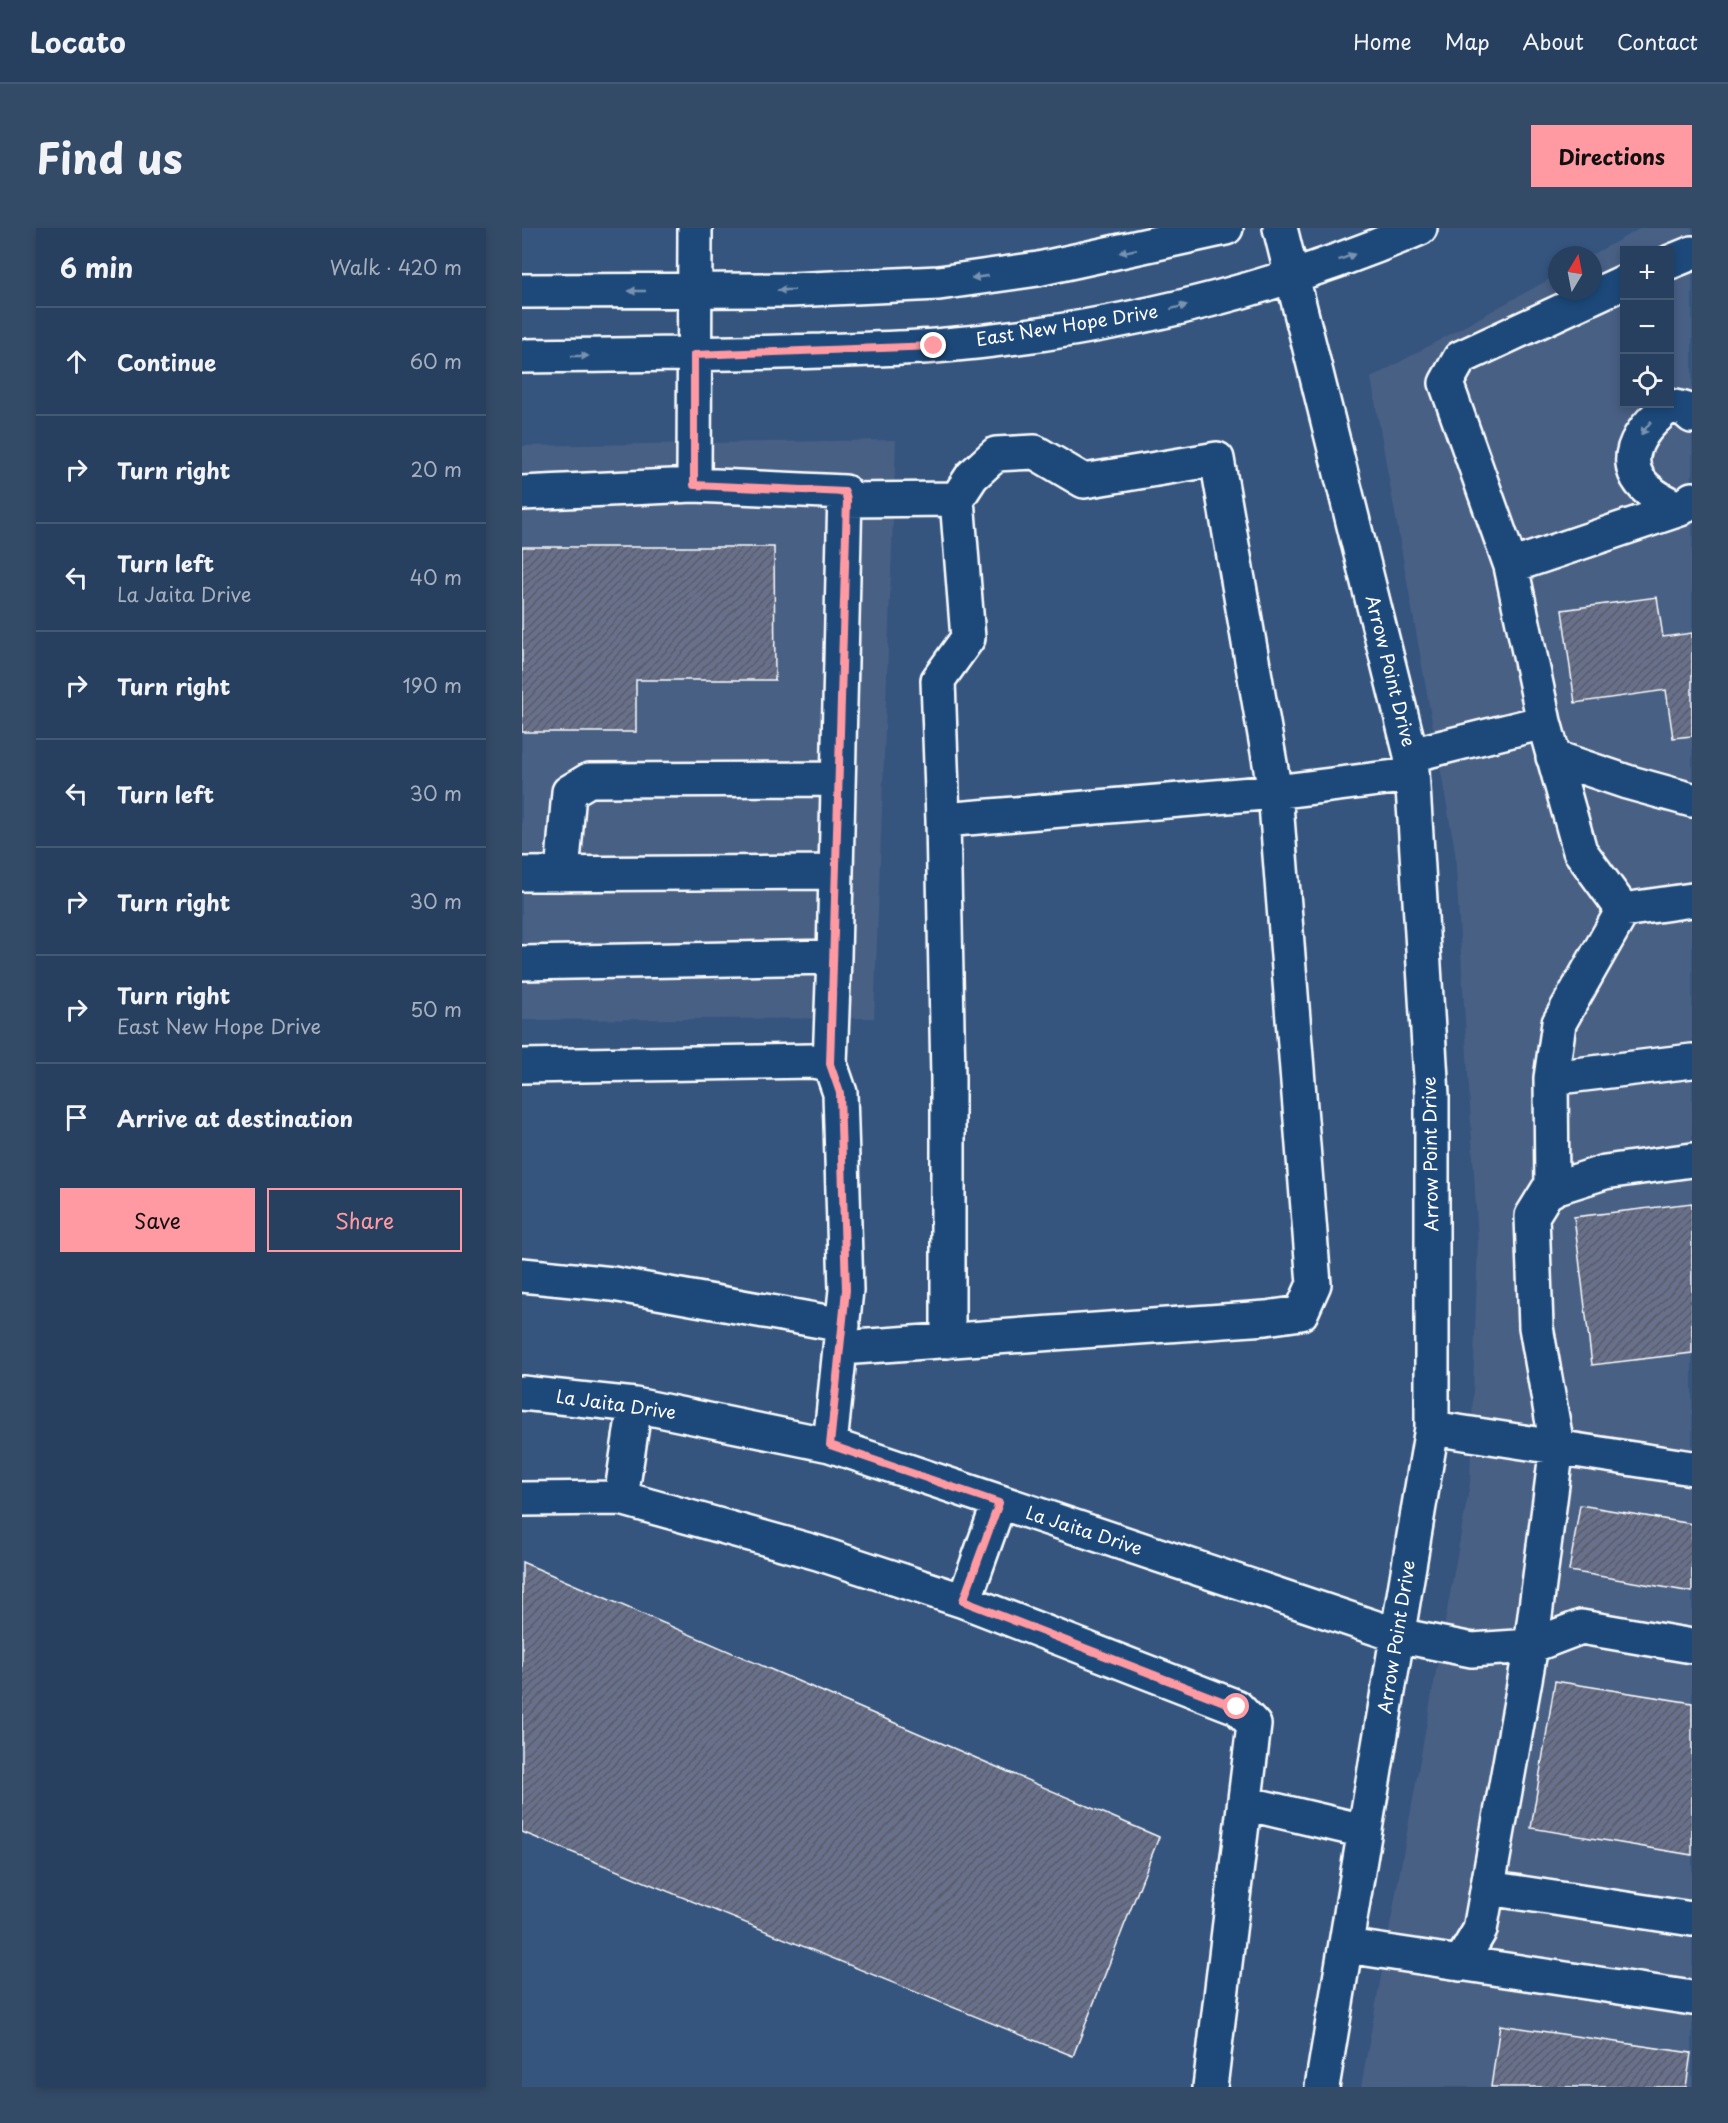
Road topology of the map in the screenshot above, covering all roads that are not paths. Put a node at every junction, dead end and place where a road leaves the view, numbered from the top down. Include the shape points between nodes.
1 (695, 228) edge
2 (1226, 228) edge
3 (1280, 228) edge
4 (1420, 228) edge
5 (1692, 253) edge
6 (1674, 260) edge
7 (1292, 278) junction
8 (1620, 289) edge
9 (695, 290) junction
10 (522, 291) edge
11 (694, 355) junction
12 (522, 356) edge
13 (1677, 409) edge
14 (694, 485) junction
15 (522, 493) edge
16 (957, 499) junction
17 (847, 500) junction
18 (1686, 504) edge
19 (1511, 566) junction
20 (1544, 722) junction
21 (1553, 757) junction
22 (1411, 765) junction
23 (837, 779) junction
24 (1275, 792) junction
25 (1692, 800) edge
26 (943, 820) junction
27 (836, 872) junction
28 (522, 874) edge
29 (562, 874) junction
30 (1692, 900) edge
31 (1623, 910) junction
32 (834, 957) junction
33 (522, 963) edge
34 (1692, 1060) edge
35 (830, 1064) junction
36 (522, 1065) edge
37 (1551, 1078) junction
38 (1692, 1160) edge
39 (1552, 1190) junction
40 (522, 1275) edge
41 (842, 1336) junction
42 (948, 1341) junction
43 (522, 1393) edge
44 (635, 1405) junction
45 (1432, 1428) junction
46 (830, 1445) junction
47 (1557, 1446) junction
48 (1684, 1462) edge
49 (621, 1498) junction
50 (522, 1499) edge
51 (999, 1503) junction
52 (963, 1601) junction
53 (1397, 1635) junction
54 (1531, 1646) junction
55 (1692, 1646) edge
56 (1245, 1803) junction
57 (1364, 1831) junction
58 (1488, 1888) junction
59 (1692, 1919) edge
60 (1347, 1946) junction
61 (1461, 1964) junction
62 (1692, 1998) edge
63 (1210, 2087) edge
64 (1322, 2087) edge

1 - 9 street
2 -> 9 street via 1038,269 939,283
3 - 7 street, Arrow Point Drive
7 -> 4 street, East New Hope Drive
5 - 6 street
11 -> 7 street, East New Hope Drive via 934,346 1011,337 1150,314
7 - 22 street, Arrow Point Drive
8 - 19 street via 1460,358 1446,383
9 -> 10 street
9 - 11 street
12 -> 11 street, East New Hope Drive
11 - 14 street
13 -> 18 street via 1648,423 1636,441 1634,463 1639,483 1656,498
14 - 15 street
14 - 17 street via 845,492
16 - 17 street
16 - 24 street via 972,476 996,454 1035,452 1084,481 1217,459
16 - 26 street via 968,638 938,680
17 - 23 street
18 - 19 street
19 - 20 street
20 - 21 street
20 - 22 street
21 - 25 street
21 - 31 street via 1580,851
22 - 24 street
22 - 45 street, Arrow Point Drive via 1431,1095
23 - 27 street
23 - 29 street via 589,780 569,792
24 - 26 street
24 - 42 street via 1314,1284 1301,1313
26 - 42 street
27 - 29 street
27 - 32 street
28 - 29 street
30 - 31 street
31 - 37 street via 1559,1023
32 - 33 street
32 - 35 street
34 - 37 street
35 - 36 street via 812,1061
35 - 41 street via 840,1093 846,1290
37 - 39 street
38 - 39 street via 1605,1172
39 - 47 street via 1532,1216 1536,1327
40 - 41 street via 613,1284
41 - 42 street
41 - 46 street
43 - 44 street, La Jaita Drive
44 - 46 street, La Jaita Drive
44 - 49 street
45 - 47 street
45 - 53 street, Arrow Point Drive
46 - 51 street, La Jaita Drive
47 - 48 street
47 - 54 street
49 - 50 street
49 - 52 street via 818,1553
51 - 52 street
51 - 53 street, La Jaita Drive
52 - 56 street via 1237,1707 1254,1725
53 - 54 street, La Jaita Drive via 1472,1650
53 - 57 street, Arrow Point Drive
54 - 55 street, La Jaita Drive via 1581,1627
54 - 58 street
56 - 57 street
56 - 63 street
57 - 60 street, Arrow Point Drive
58 - 59 street
58 - 61 street via 1480,1930
60 - 61 street
60 - 64 street, Arrow Point Drive
61 - 62 street

